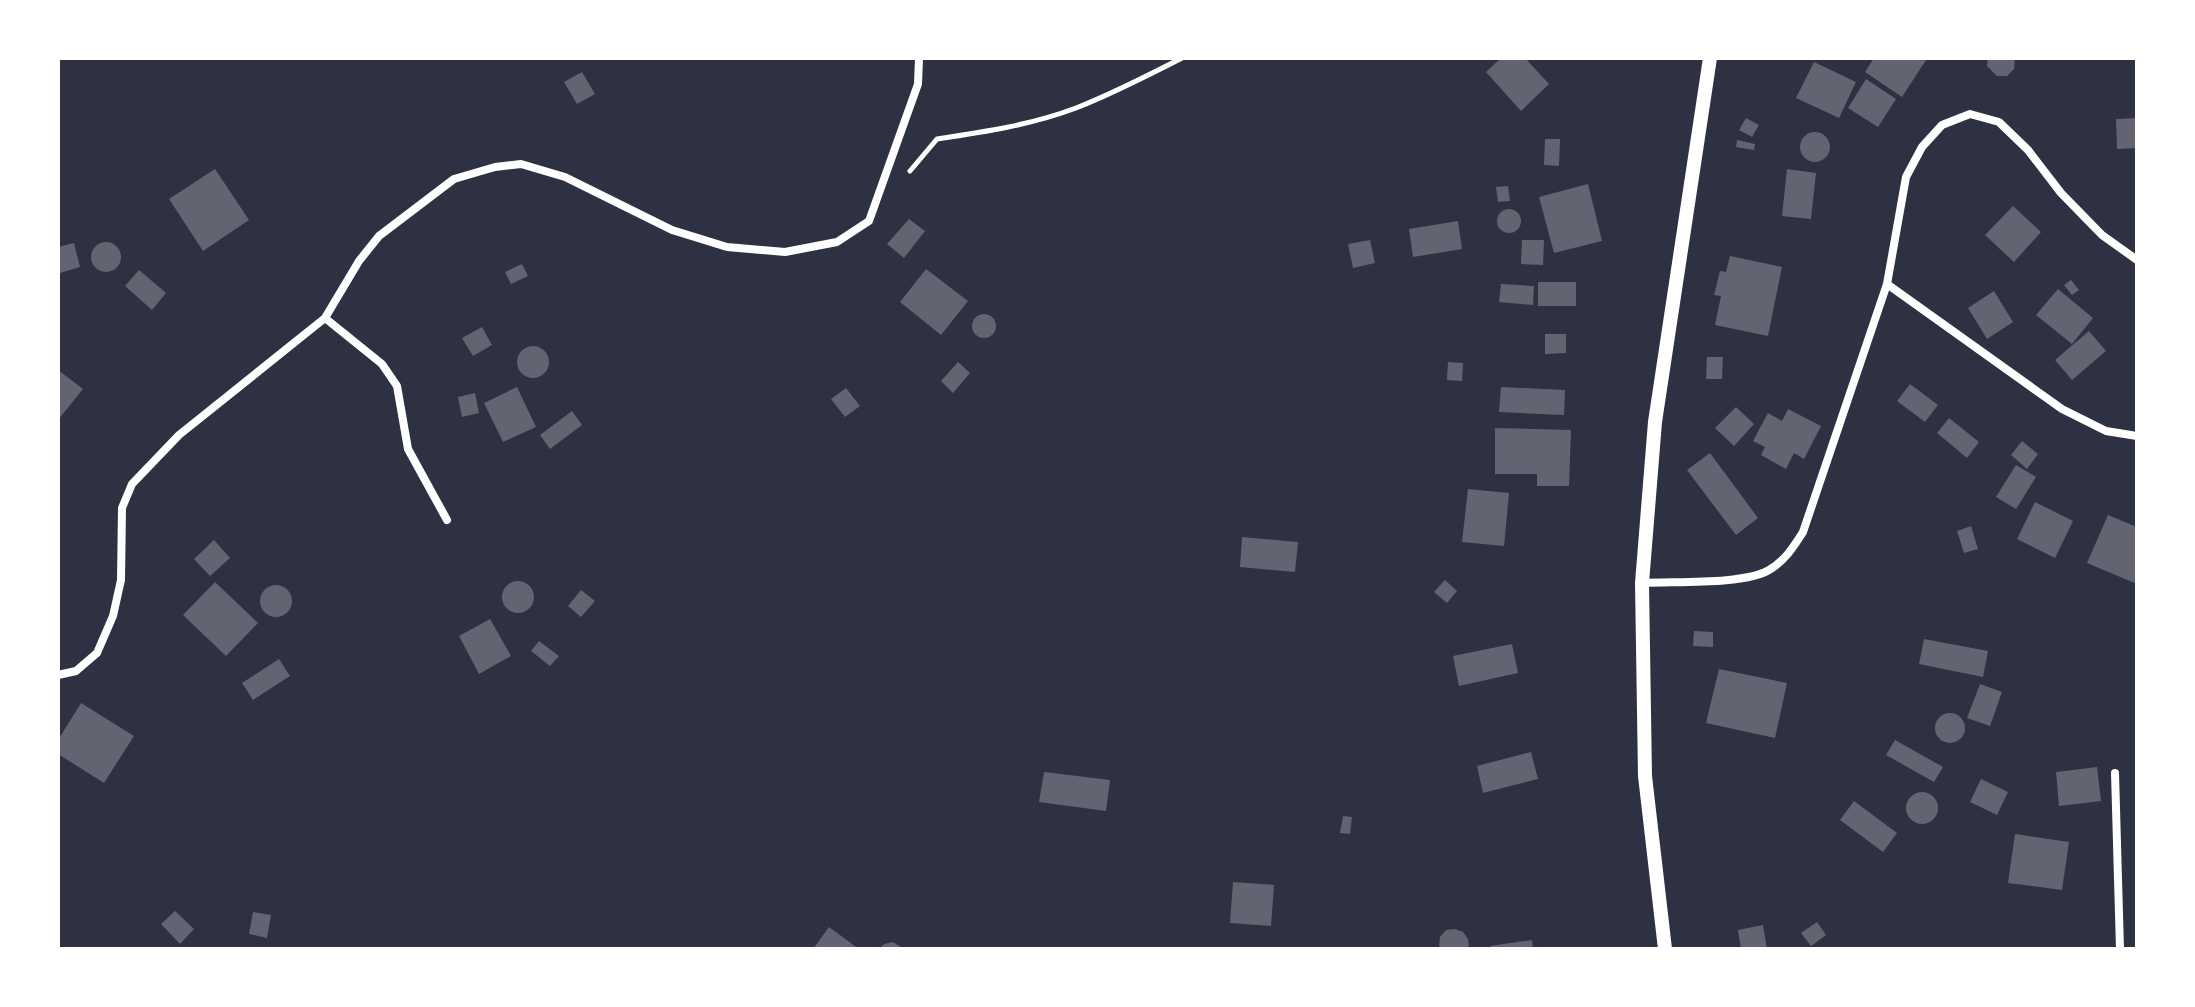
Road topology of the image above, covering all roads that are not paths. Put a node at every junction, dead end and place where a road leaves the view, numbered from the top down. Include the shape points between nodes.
1 (919, 58) edge
2 (1710, 58) edge
3 (2137, 260) edge
4 (1887, 284) junction
5 (325, 318) junction
6 (2137, 436) edge
7 (447, 520) dead end
8 (1642, 583) junction
9 (58, 675) edge
10 (2115, 773) dead end
11 (1665, 949) edge
12 (2120, 949) edge

1 - 5 street via 918,84 869,221 837,242 785,252 727,247 672,230 565,177 521,164 495,167 454,179 379,236
2 - 8 street via 1655,422
3 - 4 street via 2102,235 1999,122 1970,114 1942,125 1906,177
4 - 6 street via 2062,409 2106,431
4 - 8 street via 1803,532 1789,554 1768,571 1742,578
5 - 7 street via 382,364 397,386 408,449
5 - 9 street via 179,435 132,484 122,508 121,580 113,616 97,653 76,671
8 - 11 street via 1645,776
10 - 12 street

